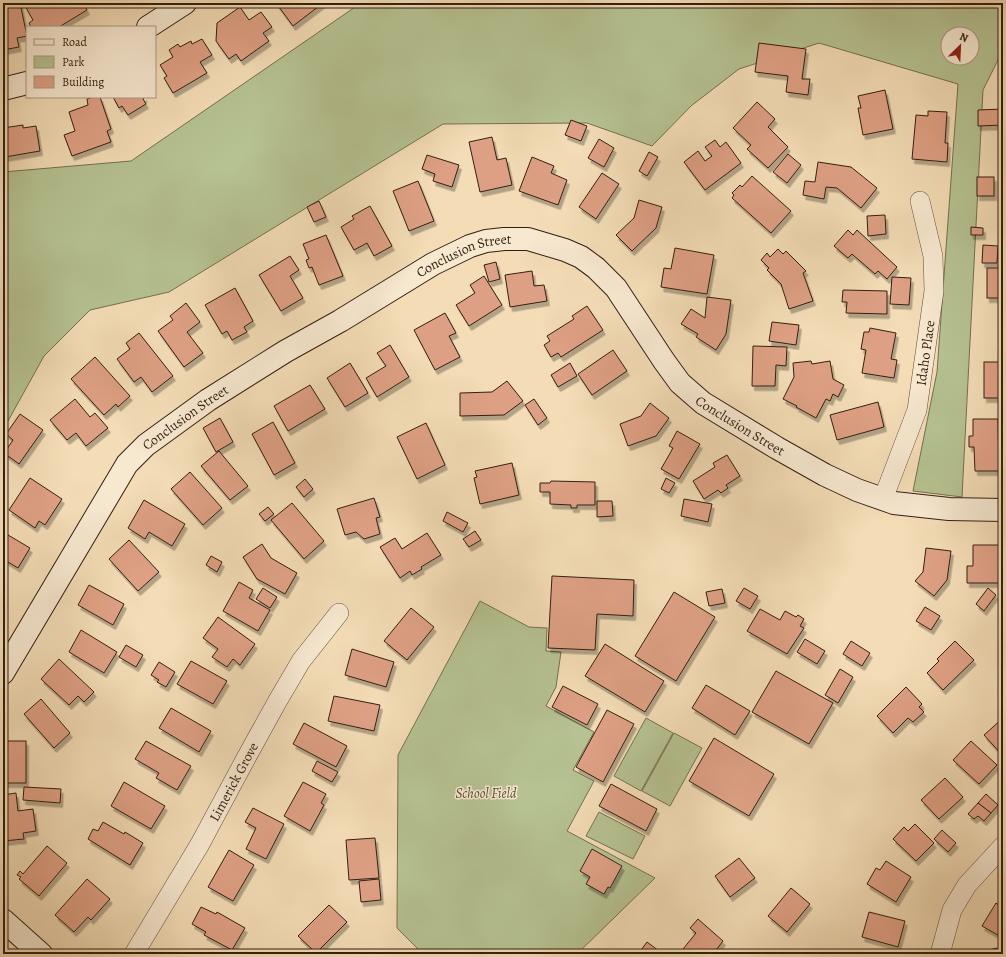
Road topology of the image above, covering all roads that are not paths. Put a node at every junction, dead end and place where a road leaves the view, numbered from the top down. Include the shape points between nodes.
1 (185, 3) edge
2 (150, 26) edge
3 (26, 83) edge
4 (3, 89) edge
5 (920, 201) dead end
6 (883, 499) junction
7 (1003, 510) edge
8 (339, 613) dead end
9 (3, 673) edge
10 (1003, 846) edge
11 (3, 920) edge
12 (41, 954) edge
13 (134, 954) edge
14 (940, 954) edge

1 - 2 street
3 - 4 street
5 - 6 street, Idaho Place via 933,256 934,291 917,410
6 - 7 street, Conclusion Street via 894,503 949,509
6 - 9 street, Conclusion Street via 856,490 825,475 703,403 680,383 616,288 581,257 528,239 486,241 433,264 286,351 208,400 146,445 127,464
8 - 13 street, Limerick Grove via 301,661 200,844
10 - 14 street via 967,885 952,910
11 - 12 street

